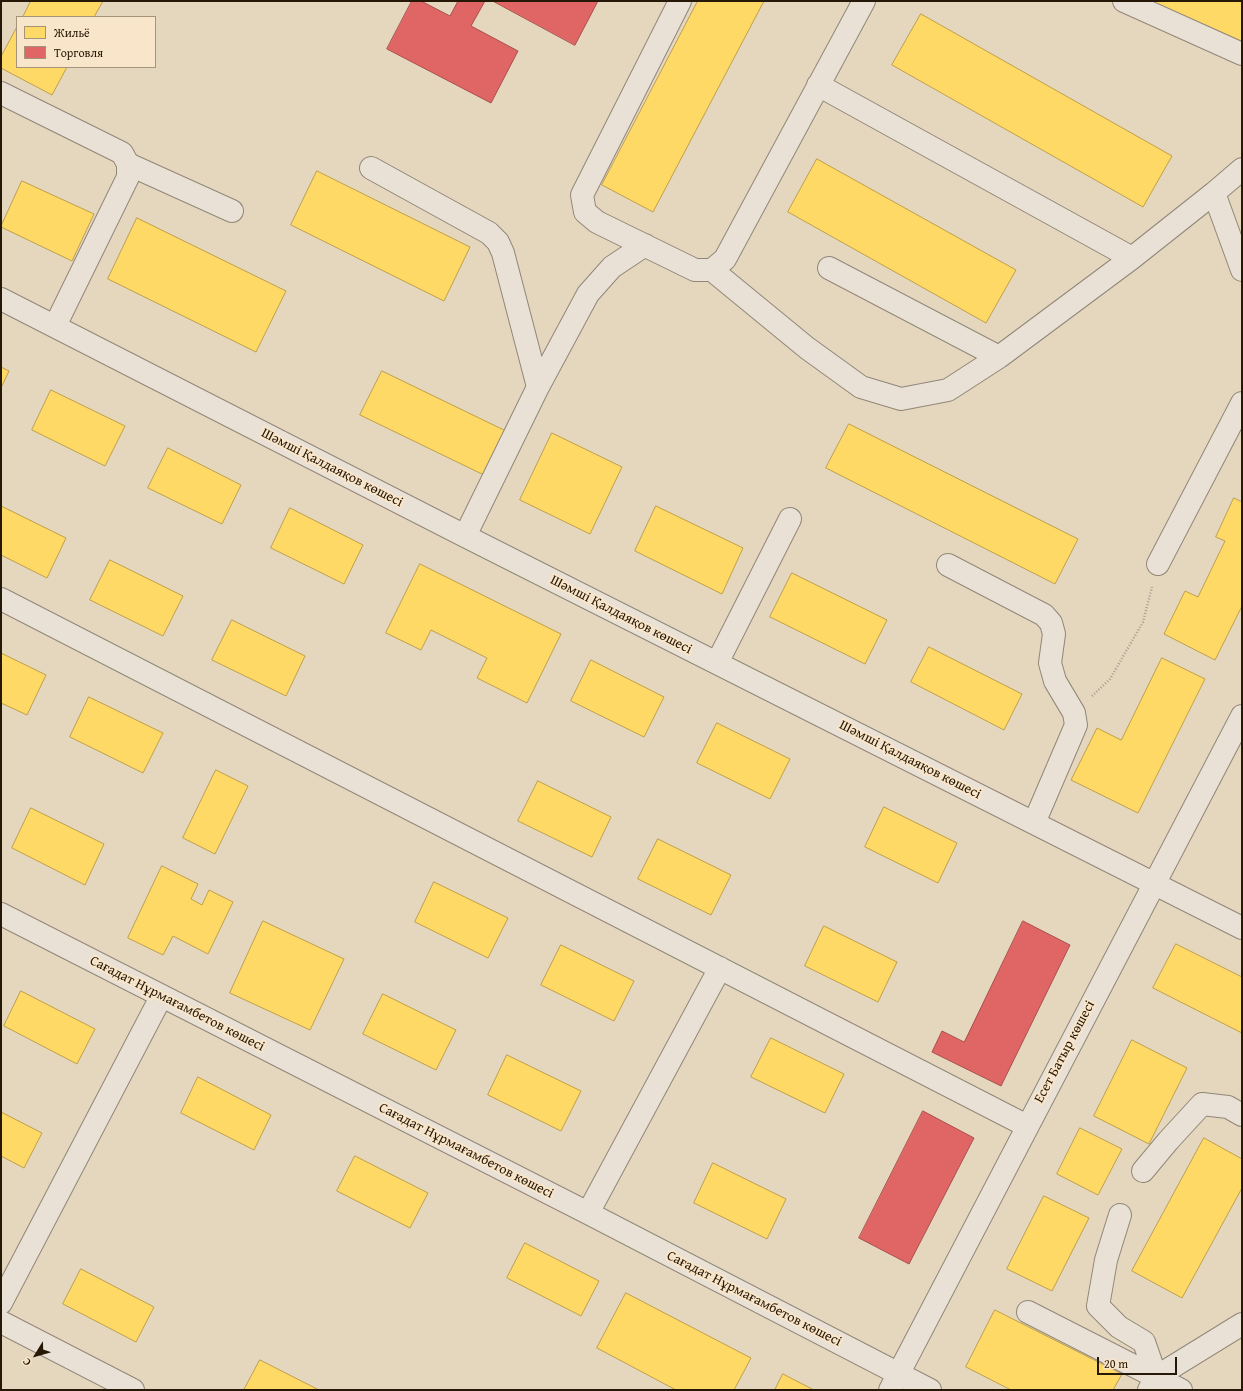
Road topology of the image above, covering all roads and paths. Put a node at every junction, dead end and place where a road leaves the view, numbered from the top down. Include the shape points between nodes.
1 (680, 1) edge
2 (864, 1) edge
3 (1124, 1) edge
4 (1242, 54) edge
5 (818, 85) junction
6 (1, 93) edge
7 (128, 164) junction
8 (370, 168) dead end
9 (1242, 169) edge
10 (1214, 193) junction
11 (232, 211) dead end
12 (645, 245) junction
13 (1132, 258) junction
14 (829, 268) dead end
15 (712, 270) junction
16 (1242, 270) edge
17 (1, 299) edge
18 (55, 326) junction
19 (999, 357) junction
20 (538, 387) junction
21 (1242, 404) edge
22 (790, 519) dead end
23 (465, 536) junction
24 (1158, 564) joint
25 (948, 565) dead end
26 (1, 599) edge
27 (717, 663) junction
28 (1074, 713) junction
29 (1242, 716) edge
30 (1034, 823) junction
31 (1154, 884) junction
32 (1, 914) edge
33 (1242, 928) edge
34 (720, 968) junction
35 (161, 997) junction
36 (1242, 1115) edge
37 (1026, 1126) junction
38 (1143, 1171) dead end
39 (588, 1213) junction
40 (1120, 1215) dead end
41 (1, 1303) edge
42 (1028, 1312) dead end
43 (1, 1322) edge
44 (1242, 1324) edge
45 (1232, 1338) edge
46 (894, 1382) edge
47 (1153, 1384) edge
48 (133, 1390) edge
49 (930, 1390) edge
50 (1181, 1390) edge

1 - 12 street via 582,195 586,212 597,222
2 - 5 street
3 - 4 street
5 - 13 street
5 - 15 street via 725,259
6 - 7 street via 122,153
7 - 11 street
7 - 18 street via 128,177
8 - 20 street via 489,233 498,242
9 - 10 street
10 - 13 street
10 - 16 street
12 - 15 street via 695,270
12 - 20 street via 612,266 588,294
13 - 19 street
14 - 19 street
15 - 19 street via 807,348 861,386 901,399 948,390
17 - 18 street, Шәмші Қалдаяқов көшесі
18 - 23 street, Шәмші Қалдаяқов көшесі
20 - 23 street
21 - 24 street
22 - 27 street
23 - 27 street, Шәмші Қалдаяқов көшесі
24 - 28 path via 1143,622 1110,680
25 - 28 street via 1044,616 1051,623 1054,634 1050,663 1055,681
26 - 34 street
27 - 30 street, Шәмші Қалдаяқов көшесі
28 - 30 street via 1076,725
29 - 31 street, Есет Батыр көшесі
30 - 31 street, Шәмші Қалдаяқов көшесі
31 - 33 street, Шәмші Қалдаяқов көшесі
31 - 37 street, Есет Батыр көшесі
32 - 35 street, Сағадат Нұрмағамбетов көшесі
34 - 37 street
34 - 39 street
35 - 39 street, Сағадат Нұрмағамбетов көшесі
35 - 41 street
36 - 38 street via 1228,1107 1202,1104
37 - 46 street, Есет Батыр көшесі
39 - 46 street, Сағадат Нұрмағамбетов көшесі
40 - 47 street via 1106,1260 1098,1306 1119,1327 1144,1342
42 - 47 street
43 - 48 street
44 - 45 street
45 - 47 street
46 - 49 street, Сағадат Нұрмағамбетов көшесі
47 - 50 street

